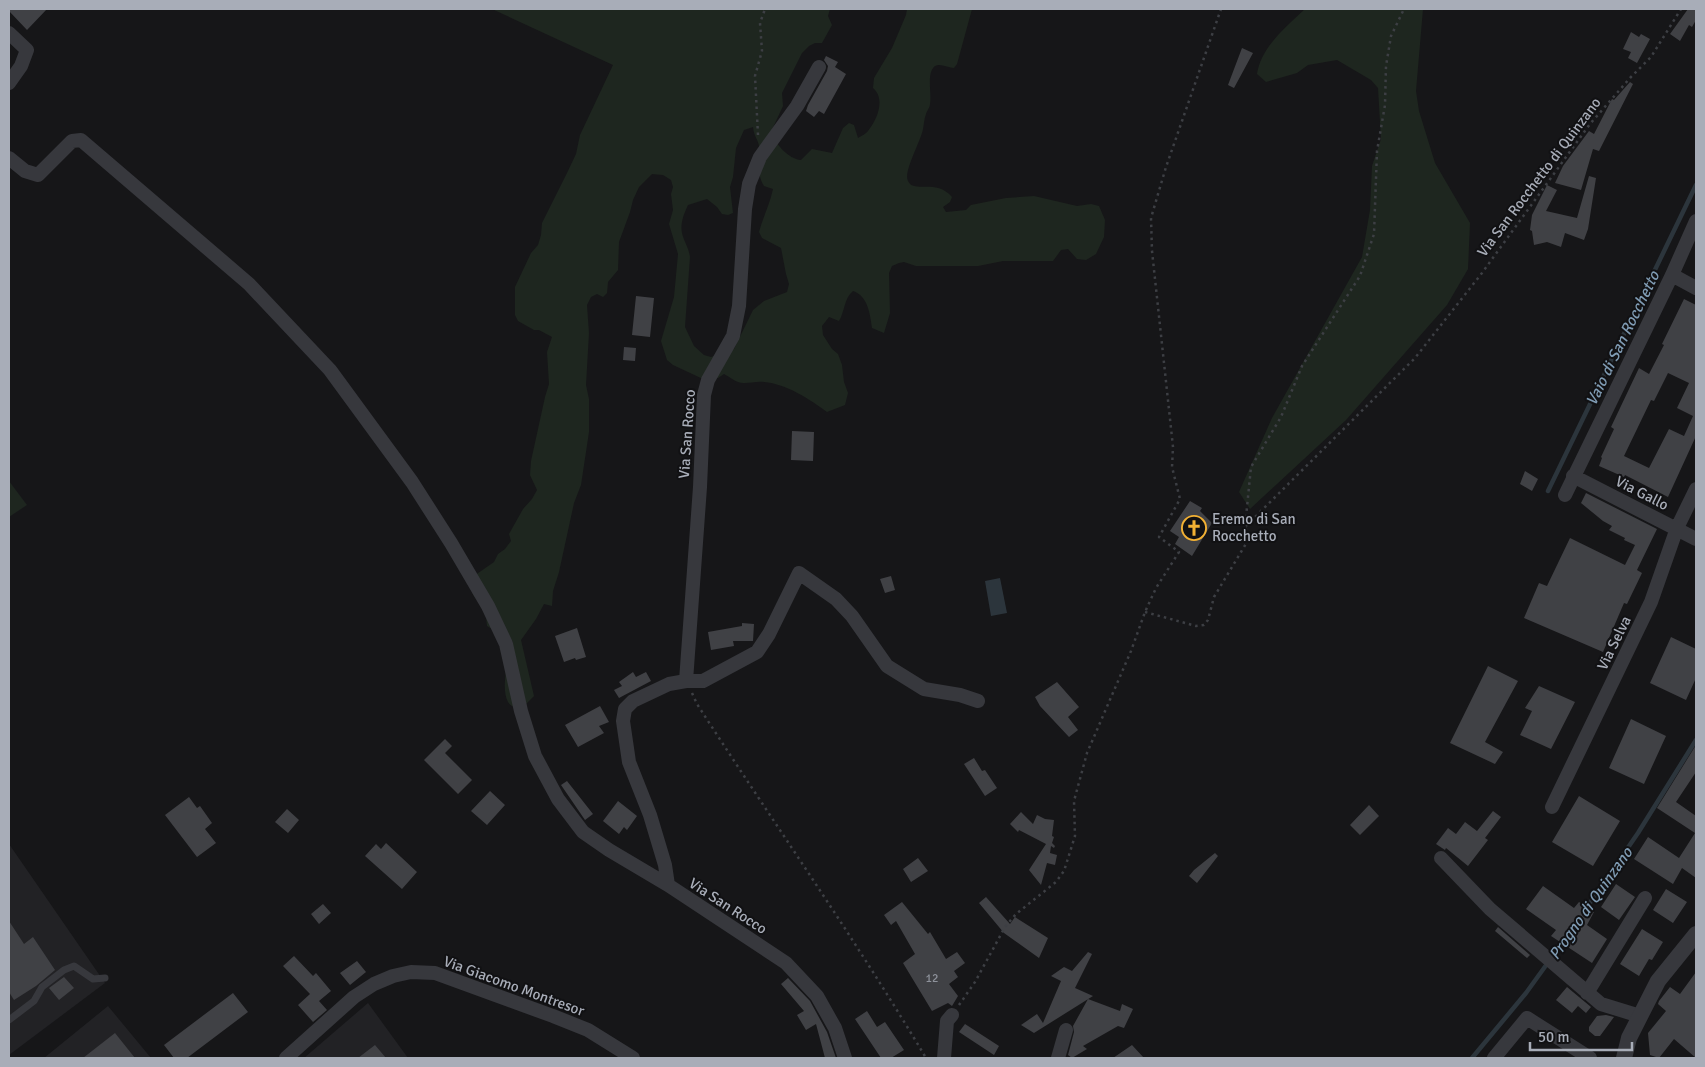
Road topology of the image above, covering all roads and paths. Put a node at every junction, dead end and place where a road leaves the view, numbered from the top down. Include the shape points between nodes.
1 (765, 9) edge
2 (1221, 9) edge
3 (1404, 9) edge
4 (1681, 9) edge
5 (9, 33) edge
6 (819, 67) dead end
7 (9, 83) edge
8 (760, 157) junction
9 (9, 158) edge
10 (1696, 221) edge
11 (1672, 275) junction
12 (1696, 288) edge
13 (1573, 476) junction
14 (1696, 489) edge
15 (1565, 495) dead end
16 (1245, 527) junction
17 (1677, 528) junction
18 (1696, 539) edge
19 (1145, 612) junction
20 (686, 680) junction
21 (978, 701) dead end
22 (1552, 807) dead end
23 (1441, 858) dead end
24 (668, 885) junction
25 (1645, 898) dead end
26 (1696, 934) edge
27 (105, 978) dead end
28 (1587, 993) junction
29 (952, 1015) joint
30 (1640, 1016) junction
31 (9, 1020) edge
32 (1066, 1030) dead end
33 (846, 1057) edge
34 (286, 1058) edge
35 (633, 1058) edge
36 (926, 1058) edge
37 (944, 1058) edge
38 (1058, 1058) edge
39 (1494, 1058) edge
40 (1590, 1058) edge
41 (1624, 1058) edge

1 - 8 path via 760,24 762,51 755,76
2 - 19 path via 1151,218 1173,448 1172,467 1180,499 1159,537 1180,552 1156,588
3 - 16 path via 1391,36 1386,66 1385,105 1377,151 1374,234 1360,276 1302,366 1281,417 1251,468
4 - 16 path, Via San Rocchetto di Quinzano via 1651,57 1590,124 1482,273 1415,358
5 - 7 street via 27,50
6 - 8 street, Via San Rocco
8 - 20 street, Via San Rocco via 744,209 739,306 733,336 708,380 704,394
9 - 24 street via 25,171 38,175 72,141 81,140 249,284 330,370 412,482 488,606 506,644 535,756 558,799 583,832 639,870
10 - 11 street
11 - 12 street
11 - 13 street
13 - 15 street
13 - 17 street, Via Gallo
14 - 17 street, Via Selva
16 - 19 path via 1250,537 1214,597 1204,625 1196,626
17 - 18 street, Via Gallo
17 - 22 street, Via Selva via 1652,602
19 - 29 path via 1087,752 1074,801 1075,836 1064,871 1056,882 1005,926 975,982
20 - 21 street, Via San Rocco via 703,681 757,652 799,573 836,599 887,666 924,689
20 - 24 street, Via San Rocco via 669,684 633,701 625,709 623,721 629,762 650,814
20 - 36 path via 697,704 849,934
23 - 28 street via 1490,909
24 - 33 street, Via San Rocco via 786,963 817,996 835,1028
25 - 28 street
26 - 30 street via 1658,980
27 - 31 lane via 93,979 74,966 64,970 42,987 34,1002
28 - 30 street via 1601,1004
29 - 37 street via 947,1021
30 - 41 street
32 - 38 street
34 - 35 street, Via Giacomo Montresor via 354,997 374,984 411,972 435,973 553,1016 588,1030
39 - 40 street via 1527,1018

